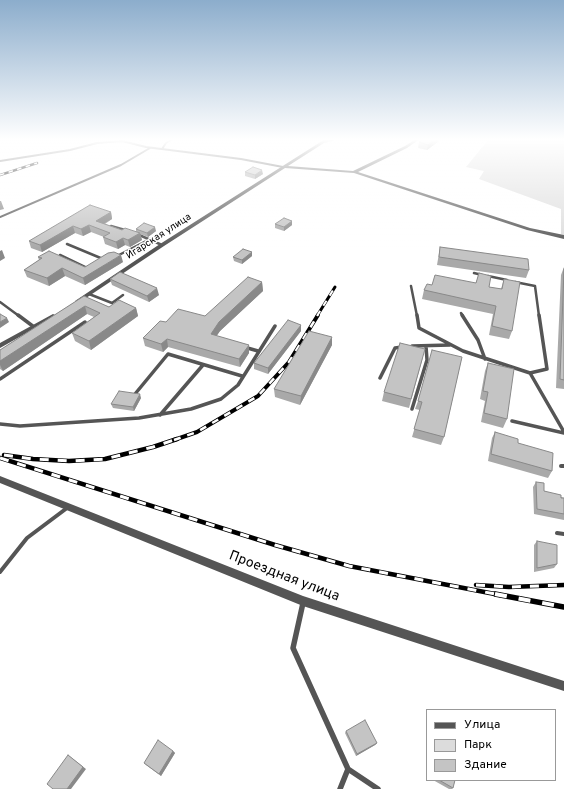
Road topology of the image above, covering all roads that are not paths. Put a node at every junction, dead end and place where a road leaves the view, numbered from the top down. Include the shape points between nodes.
1 (96, 176) edge
2 (269, 176) edge
3 (366, 176) edge
4 (0, 217) edge
5 (111, 226) edge
6 (564, 237) edge
7 (150, 239) junction
8 (67, 244) dead end
9 (162, 245) junction
10 (60, 255) edge
11 (111, 257) edge
12 (99, 262) edge
13 (93, 265) edge
14 (474, 273) dead end
15 (411, 286) dead end
16 (89, 294) junction
17 (122, 295) dead end
18 (0, 302) edge
19 (71, 305) edge
20 (58, 312) edge
21 (461, 312) dead end
22 (85, 322) edge
23 (275, 326) dead end
24 (34, 327) junction
25 (237, 344) edge
26 (451, 345) junction
27 (0, 346) edge
28 (426, 346) junction
29 (258, 351) junction
30 (485, 358) junction
31 (203, 365) junction
32 (530, 373) junction
33 (242, 376) junction
34 (380, 378) dead end
35 (0, 379) edge
36 (135, 394) edge
37 (412, 409) dead end
38 (160, 415) junction
39 (512, 421) dead end
40 (0, 424) edge
41 (564, 432) edge
42 (0, 479) edge
43 (68, 507) junction
44 (557, 533) dead end
45 (564, 534) edge
46 (0, 572) edge
47 (303, 601) junction
48 (564, 686) edge
49 (348, 769) junction
50 (340, 789) edge
51 (378, 789) edge

1 - 4 lane
2 - 9 street, Игарская улица
3 - 6 street via 529,229
5 - 7 lane
7 - 9 lane
7 - 11 lane via 118,256
8 - 12 lane via 104,259
9 - 16 street, Игарская улица
10 - 13 lane via 87,268
14 - 32 lane via 535,286 547,369
15 - 26 lane via 419,328
16 - 17 lane via 112,303
16 - 19 street, Игарская улица
18 - 24 lane
20 - 24 street
21 - 30 lane via 478,340
22 - 35 lane
23 - 29 lane
24 - 27 street
25 - 29 lane
26 - 28 lane
26 - 30 lane
28 - 34 lane via 395,348
28 - 37 lane via 427,360
29 - 33 lane
30 - 32 lane
31 - 33 lane
31 - 36 lane via 168,354
31 - 38 lane
32 - 41 lane
33 - 38 lane via 238,385 222,400
38 - 40 lane via 20,426
39 - 41 lane
42 - 43 street, Проездная улица
43 - 46 lane via 27,538
43 - 47 street, Проездная улица
44 - 45 lane
47 - 48 street, Проездная улица
47 - 49 lane via 294,648
49 - 50 lane
49 - 51 lane

